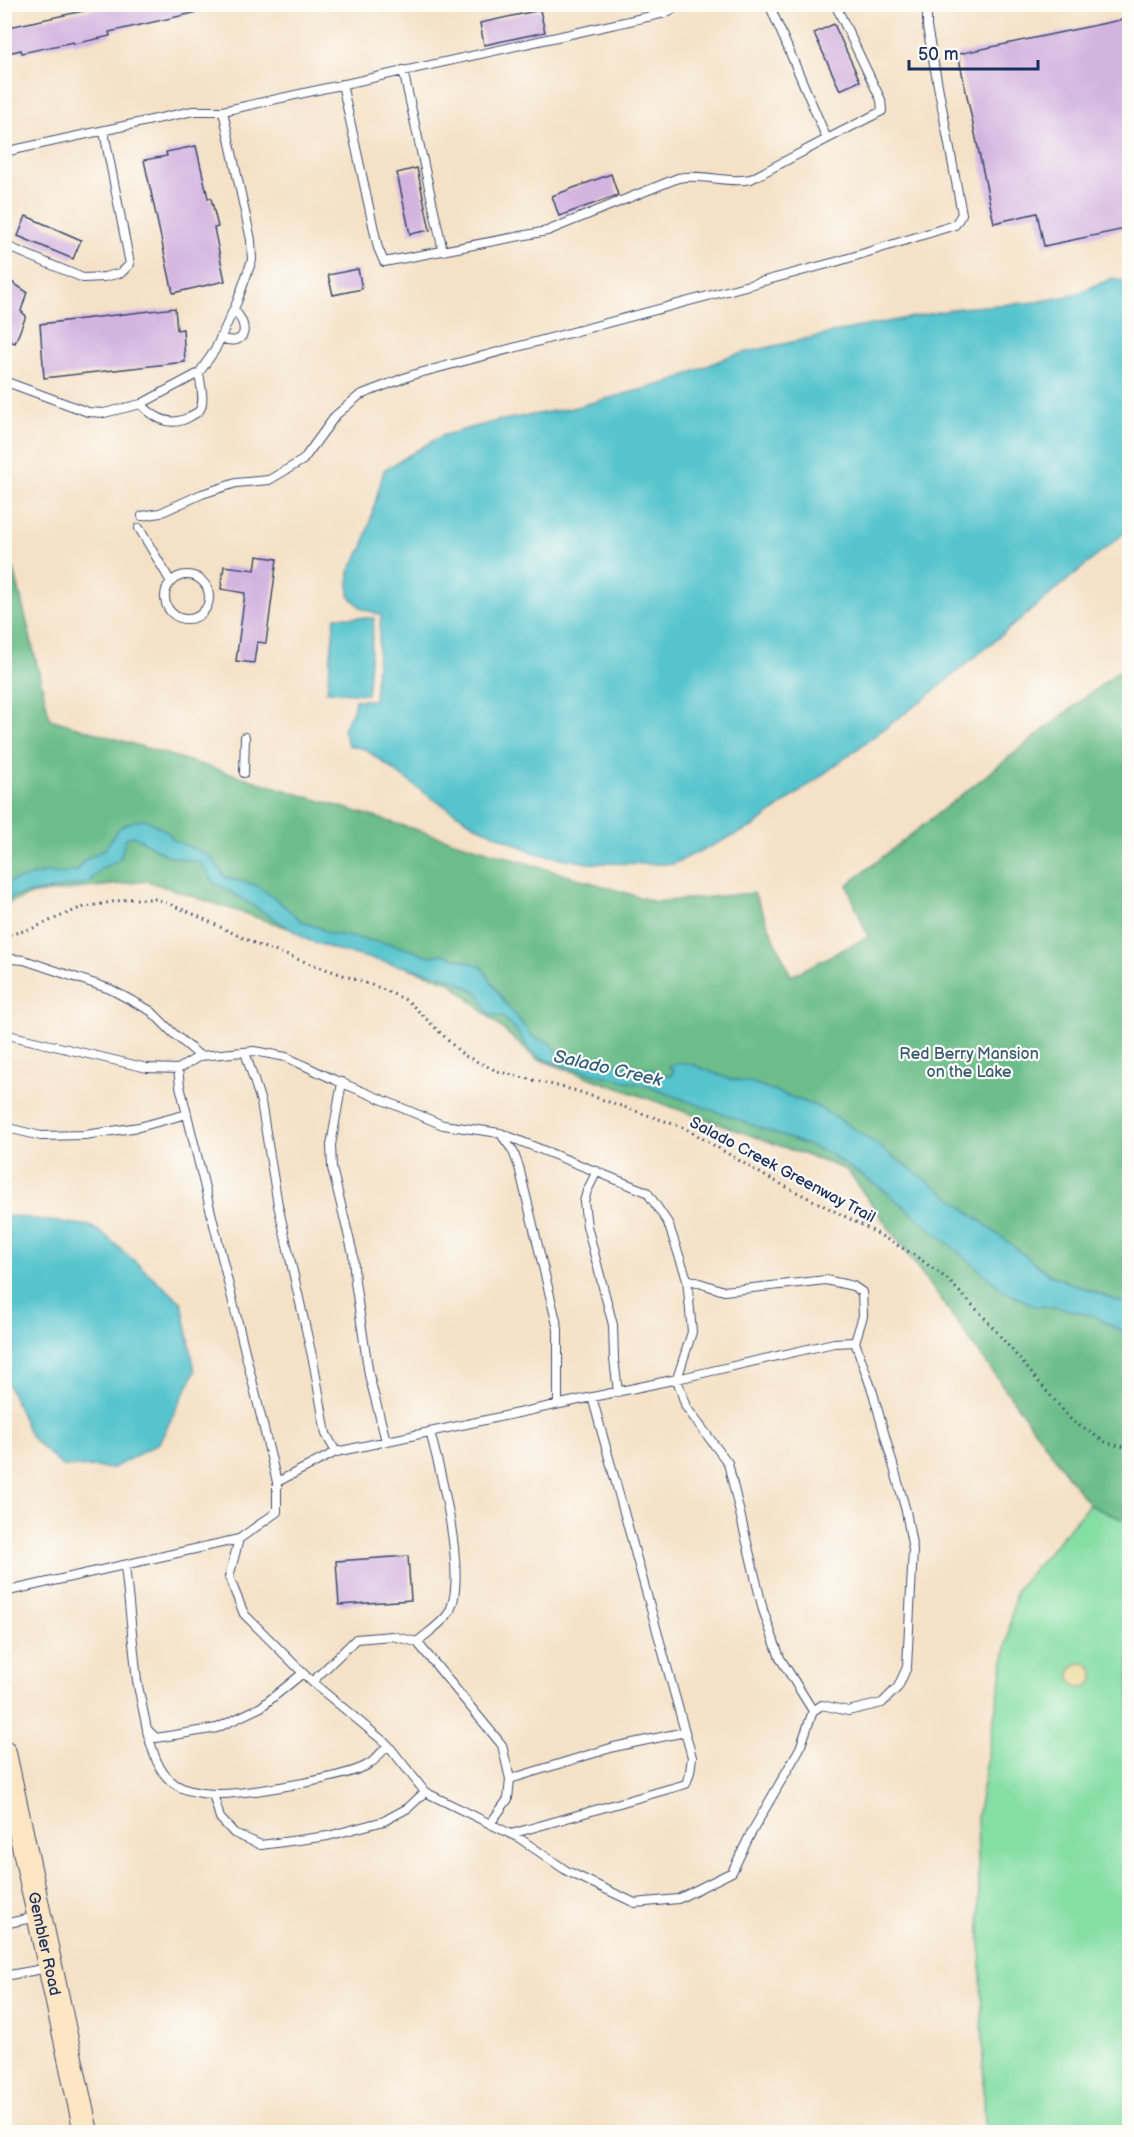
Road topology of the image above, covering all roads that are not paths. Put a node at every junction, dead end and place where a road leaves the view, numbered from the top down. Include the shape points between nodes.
1 (683, 4) edge
2 (781, 4) edge
3 (835, 4) edge
4 (927, 4) edge
5 (770, 7) edge
6 (403, 70) junction
7 (342, 84) junction
8 (223, 111) junction
9 (104, 132) junction
10 (827, 139) junction
11 (4, 152) edge
12 (4, 245) edge
13 (443, 251) junction
14 (234, 310) junction
15 (220, 338) junction
16 (199, 373) junction
17 (4, 381) edge
18 (141, 404) junction
19 (142, 516) dead end
20 (139, 528) dead end
21 (171, 582) junction
22 (245, 737) dead end
23 (244, 773) dead end
24 (4, 963) edge
25 (4, 1034) edge
26 (245, 1052) junction
27 (200, 1056) junction
28 (178, 1068) junction
29 (342, 1082) junction
30 (187, 1114) junction
31 (4, 1127) edge
32 (500, 1133) junction
33 (597, 1171) junction
34 (687, 1280) junction
35 (855, 1342) junction
36 (677, 1379) junction
37 (618, 1392) junction
38 (592, 1397) junction
39 (558, 1404) junction
40 (430, 1432) junction
41 (386, 1441) junction
42 (336, 1452) junction
43 (276, 1482) junction
44 (239, 1539) junction
45 (125, 1565) junction
46 (4, 1592) edge
47 (417, 1642) junction
48 (303, 1673) junction
49 (312, 1682) junction
50 (813, 1711) junction
51 (147, 1729) junction
52 (685, 1732) junction
53 (388, 1745) junction
54 (4, 1753) edge
55 (510, 1779) junction
56 (425, 1792) junction
57 (213, 1794) junction
58 (490, 1824) junction
59 (511, 1834) junction
60 (40, 1916) junction
61 (4, 1924) edge
62 (51, 1967) junction
63 (4, 1976) edge
64 (86, 2133) edge

1 - 6 lane via 665,13
2 - 5 lane
3 - 10 lane via 882,111
4 - 19 lane via 927,27 962,214 955,225 839,261 412,375 360,395 336,415 303,460 269,480 236,483
5 - 10 lane
6 - 7 lane
6 - 13 lane
7 - 8 lane
7 - 13 lane via 384,262
8 - 9 lane via 193,111
8 - 14 lane via 251,240 252,260
9 - 11 lane
9 - 12 lane via 130,264 121,273 83,278
10 - 13 lane via 751,179 739,182 678,178 547,231
14 - 15 lane
14 - 15 lane via 244,324 241,338
15 - 16 lane
16 - 18 lane
16 - 18 lane via 203,400 200,411 188,418 172,423 152,416
17 - 18 lane via 88,412 104,413
20 - 21 lane
21 - 21 lane via 165,602 173,614 187,619 201,614 208,601 202,581 183,575
22 - 23 lane
24 - 27 lane via 24,960 110,988 151,1011
25 - 28 lane via 147,1068
26 - 27 lane
26 - 29 lane via 286,1057
26 - 42 lane via 261,1102 278,1205 326,1434
27 - 28 lane
28 - 30 lane
29 - 32 lane via 443,1125
29 - 41 lane via 331,1145 332,1168 353,1254 369,1375
30 - 31 lane via 139,1127 85,1135 41,1136
30 - 43 lane
32 - 33 lane
32 - 39 lane via 519,1167 558,1329
33 - 34 lane via 647,1192 668,1222
33 - 37 lane via 584,1202 613,1325
34 - 35 lane via 724,1291 826,1280 853,1286 862,1292 862,1316
34 - 36 lane via 692,1332
35 - 36 lane via 834,1343
35 - 50 lane via 873,1392 913,1550 907,1667 898,1687 882,1703 848,1710 822,1705
36 - 37 lane
36 - 50 lane via 686,1407 728,1463 763,1610 780,1659
37 - 38 lane
38 - 39 lane
38 - 52 lane
39 - 40 lane
40 - 41 lane
40 - 47 lane via 443,1479 455,1555 454,1595 448,1613
41 - 42 lane
42 - 43 lane
43 - 44 lane via 277,1512
44 - 45 lane
44 - 48 lane via 229,1576 244,1614
45 - 46 lane
45 - 51 lane via 137,1681
47 - 49 lane via 392,1636 356,1639
47 - 55 lane via 502,1745
48 - 49 lane
48 - 51 lane via 261,1707 217,1728 156,1738
49 - 53 lane
50 - 59 lane via 800,1748 732,1872 678,1899 635,1903 567,1871
51 - 57 lane via 154,1754 169,1780 181,1788
52 - 55 lane via 614,1747
52 - 59 lane via 692,1757 686,1784
53 - 56 lane
53 - 57 lane via 369,1764 352,1772 255,1791
54 - 60 main road, Gembler Road
55 - 58 lane via 508,1799
56 - 57 lane via 408,1808 384,1821 328,1836 261,1845 234,1833 219,1818
56 - 58 lane
58 - 59 lane
60 - 61 lane
60 - 62 main road, Gembler Road
62 - 63 lane
62 - 64 main road, Gembler Road

